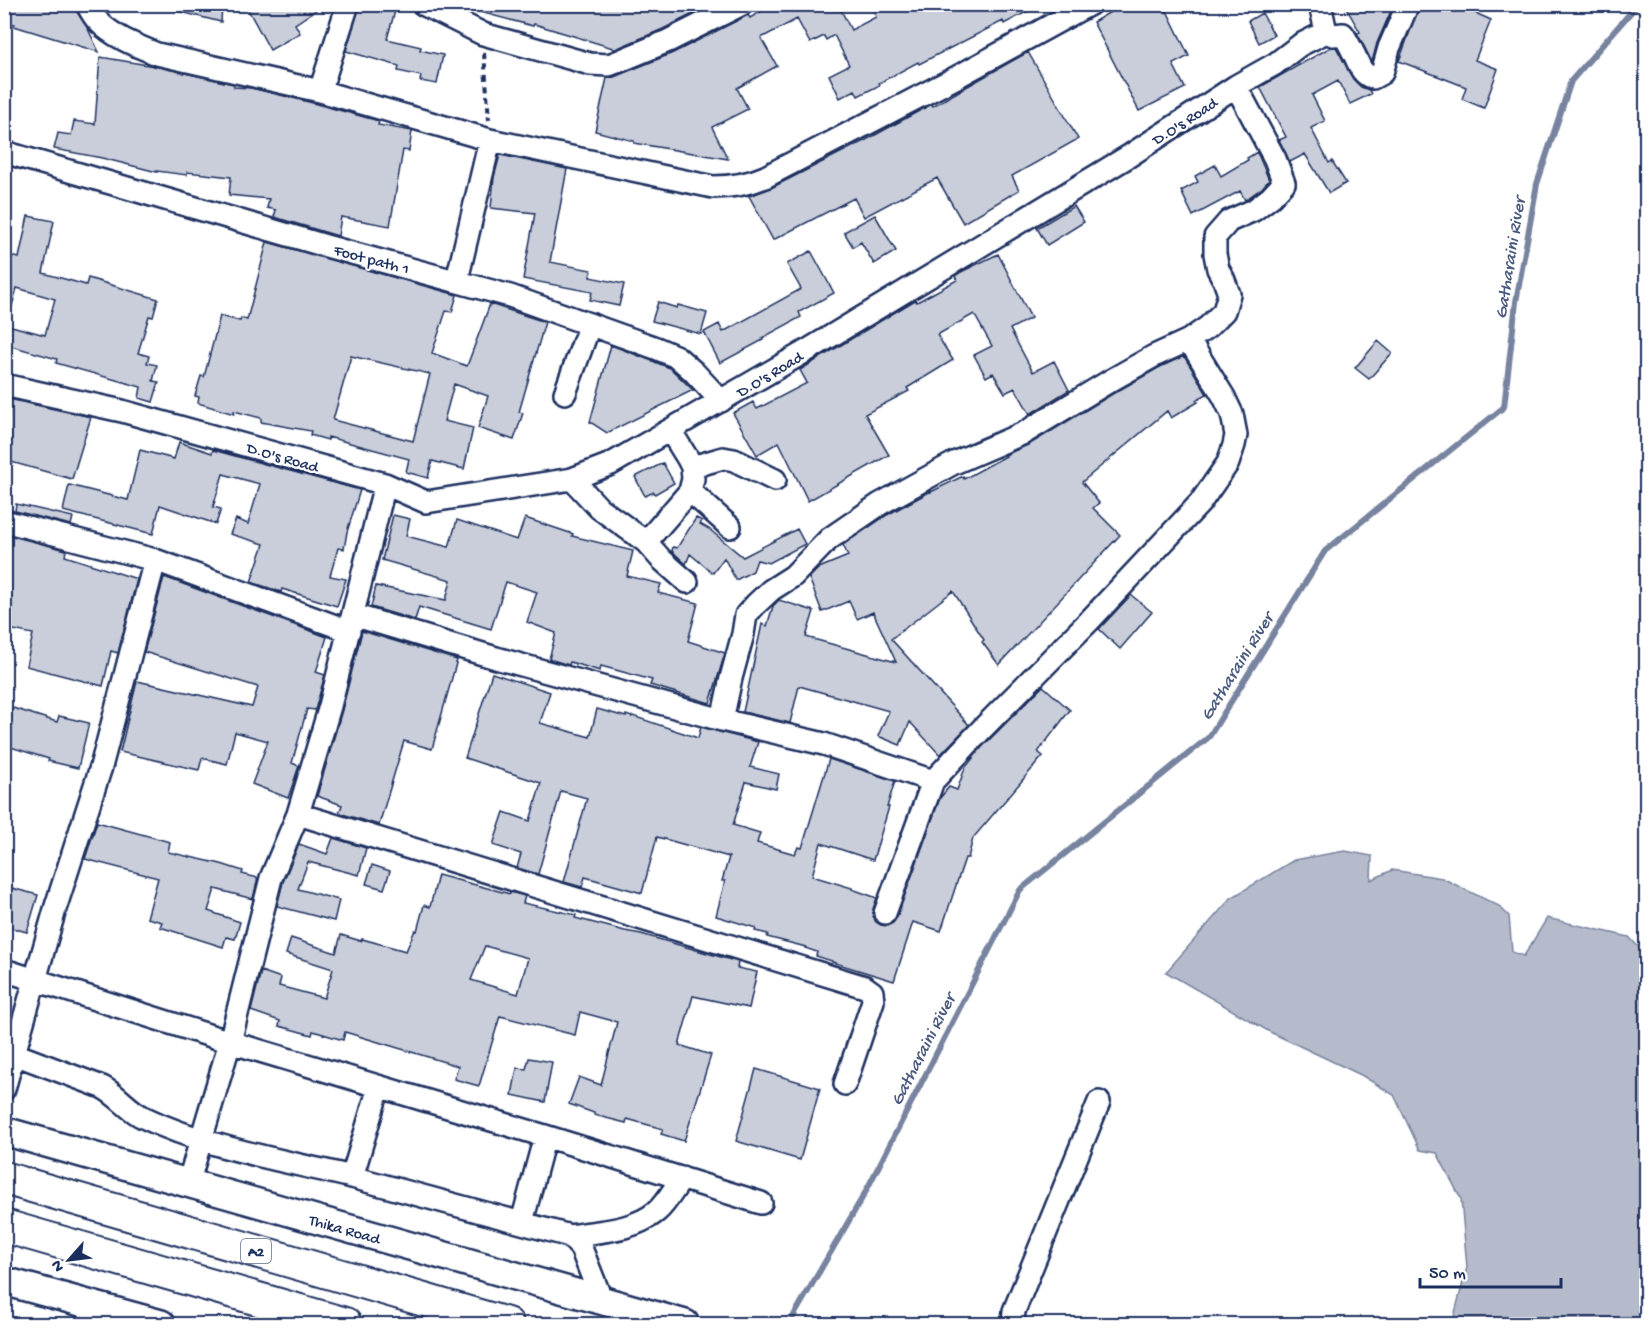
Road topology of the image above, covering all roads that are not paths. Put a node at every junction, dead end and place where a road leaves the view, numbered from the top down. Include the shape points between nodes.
1 (87, 4) edge
2 (348, 4) edge
3 (423, 4) edge
4 (742, 4) edge
5 (1090, 4) edge
6 (1320, 4) edge
7 (1408, 4) edge
8 (1326, 32) junction
9 (1236, 86) junction
10 (320, 91) junction
11 (490, 141) junction
12 (4, 152) edge
13 (457, 280) junction
14 (590, 324) junction
15 (1189, 340) junction
16 (4, 385) edge
17 (565, 393) dead end
18 (720, 401) junction
19 (670, 430) junction
20 (692, 468) junction
21 (572, 479) junction
22 (775, 480) dead end
23 (385, 484) junction
24 (690, 491) junction
25 (4, 520) edge
26 (730, 526) dead end
27 (646, 542) junction
28 (155, 560) junction
29 (687, 582) dead end
30 (351, 623) junction
31 (722, 720) junction
32 (933, 781) junction
33 (298, 814) junction
34 (885, 913) dead end
35 (4, 970) edge
36 (36, 979) junction
37 (230, 1042) junction
38 (9, 1052) edge
39 (844, 1084) dead end
40 (379, 1087) junction
41 (4, 1089) edge
42 (1099, 1102) dead end
43 (4, 1131) edge
44 (545, 1136) junction
45 (200, 1140) junction
46 (352, 1177) junction
47 (4, 1178) edge
48 (682, 1178) junction
49 (188, 1184) junction
50 (761, 1203) dead end
51 (522, 1222) junction
52 (4, 1226) edge
53 (570, 1236) junction
54 (4, 1247) edge
55 (158, 1270) junction
56 (4, 1281) edge
57 (602, 1301) junction
58 (160, 1324) edge
59 (345, 1324) edge
60 (507, 1324) edge
61 (685, 1324) edge
62 (1015, 1324) edge

1 - 10 street via 104,27 157,54
2 - 10 street
3 - 4 street via 483,34 590,64 609,65
5 - 11 street via 754,182 714,187
6 - 8 street
7 - 8 street via 1382,73 1373,78 1360,68 1343,34
8 - 9 street, D.O's Road
9 - 15 street via 1284,183 1254,210 1229,221 1215,237 1218,269 1229,294 1224,311
9 - 18 street, D.O's Road via 1129,156
10 - 11 street
11 - 13 street
12 - 13 street, Foot path 1
13 - 14 street, Foot path 1
14 - 17 street
14 - 18 street, Foot path 1 via 677,357
15 - 31 street via 1154,356 1024,433 916,483 828,539 793,576 771,590 746,615
15 - 32 street via 1232,414 1236,435 1228,464 1200,503
16 - 23 street, D.O's Road via 122,411
18 - 19 street, D.O's Road
19 - 20 street
19 - 21 street, D.O's Road via 611,464
20 - 22 street via 723,458
20 - 24 street
21 - 23 street, D.O's Road via 426,502
21 - 27 street via 599,508
23 - 30 street
24 - 26 street
24 - 27 street
25 - 28 street
27 - 29 street
28 - 30 street
28 - 36 street via 101,767
30 - 31 street via 464,649
30 - 33 street
31 - 32 street via 824,744
32 - 34 street
33 - 37 street via 271,878
33 - 39 street via 865,987 872,992 873,1001
35 - 36 street
36 - 37 street
36 - 38 street
37 - 40 street
37 - 45 street
38 - 41 street
38 - 45 street via 113,1092 141,1116
40 - 44 street
40 - 46 street
42 - 62 street via 1014,1311
43 - 49 main road, Thika Road
44 - 48 street
44 - 51 street
45 - 46 street
45 - 49 street
46 - 51 street
47 - 60 highway, A2
48 - 50 street
48 - 53 street via 657,1211 644,1220
49 - 57 main road, Thika Road
51 - 53 street
52 - 55 highway
53 - 57 street via 581,1248
54 - 55 highway
55 - 59 highway
56 - 58 main road
57 - 61 main road, Thika Road

